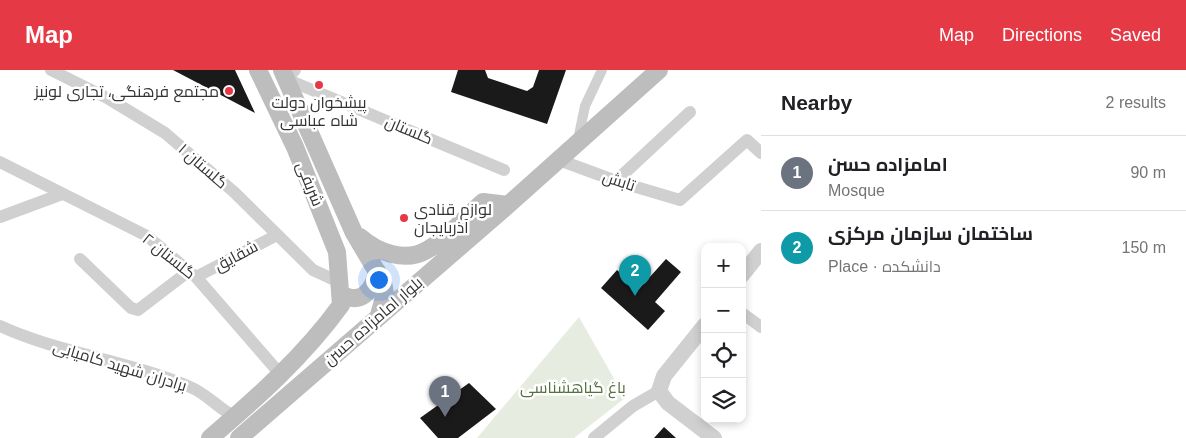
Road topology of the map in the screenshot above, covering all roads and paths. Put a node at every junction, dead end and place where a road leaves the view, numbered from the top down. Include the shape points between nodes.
1 (51, 70) edge
2 (258, 70) edge
3 (602, 70) edge
4 (659, 70) edge
5 (288, 73) edge
6 (690, 112) dead end
7 (577, 144) junction
8 (761, 153) edge
9 (559, 160) junction
10 (0, 162) edge
11 (504, 170) dead end
12 (616, 181) junction
13 (62, 194) junction
14 (508, 205) junction
15 (0, 217) edge
16 (354, 233) junction
17 (277, 235) junction
18 (759, 257) edge
19 (80, 259) dead end
20 (377, 271) junction
21 (746, 271) edge
22 (192, 274) junction
23 (340, 293) junction
24 (379, 316) junction
25 (746, 316) edge
26 (0, 326) edge
27 (761, 328) edge
28 (701, 330) edge
29 (362, 332) junction
30 (281, 375) junction
31 (659, 391) junction
32 (234, 417) junction
33 (597, 437) edge
34 (210, 438) edge
35 (239, 438) edge
36 (714, 438) edge

1 - 17 street, گلستان ۱ via 109,99 165,133 234,192
2 - 23 main road, شریفی via 295,147 337,252
3 - 7 street via 585,106
4 - 7 main road, بلوار امامزاده حسن
5 - 11 street, گلستان
5 - 16 main road, شریفی
6 - 12 street
7 - 9 main road, بلوار امامزاده حسن
8 - 12 street, تابش via 747,140 680,200
9 - 12 street, تابش
9 - 14 main road, بلوار امامزاده حسن
10 - 13 street, گلستان ۲
13 - 15 street
13 - 22 street, گلستان ۲ via 147,236
14 - 16 main road, بلوار امامزاده حسن via 483,202 427,250 408,255 372,248
14 - 24 main road, بلوار امامزاده حسن
16 - 20 main road, شریفی
17 - 22 street, شقایق
17 - 23 street, گلستان ۱
18 - 21 street
19 - 22 street, شقایق via 131,308 138,310
20 - 23 main road via 375,285 369,293 359,297
20 - 24 main road, شریفی via 385,294
22 - 30 street, گلستان ۲
23 - 29 main road via 349,304 360,309 365,323
23 - 30 main road, بلوار امامزاده حسن via 322,331
24 - 29 main road, بلوار امامزاده حسن
25 - 27 street
26 - 32 street, برادران شهید کامیابی via 192,387
28 - 31 street via 664,376
29 - 35 main road, بلوار امامزاده حسن
30 - 32 main road, بلوار امامزاده حسن
31 - 33 street via 633,406
31 - 36 street via 668,403
32 - 34 main road, بلوار امامزاده حسن

